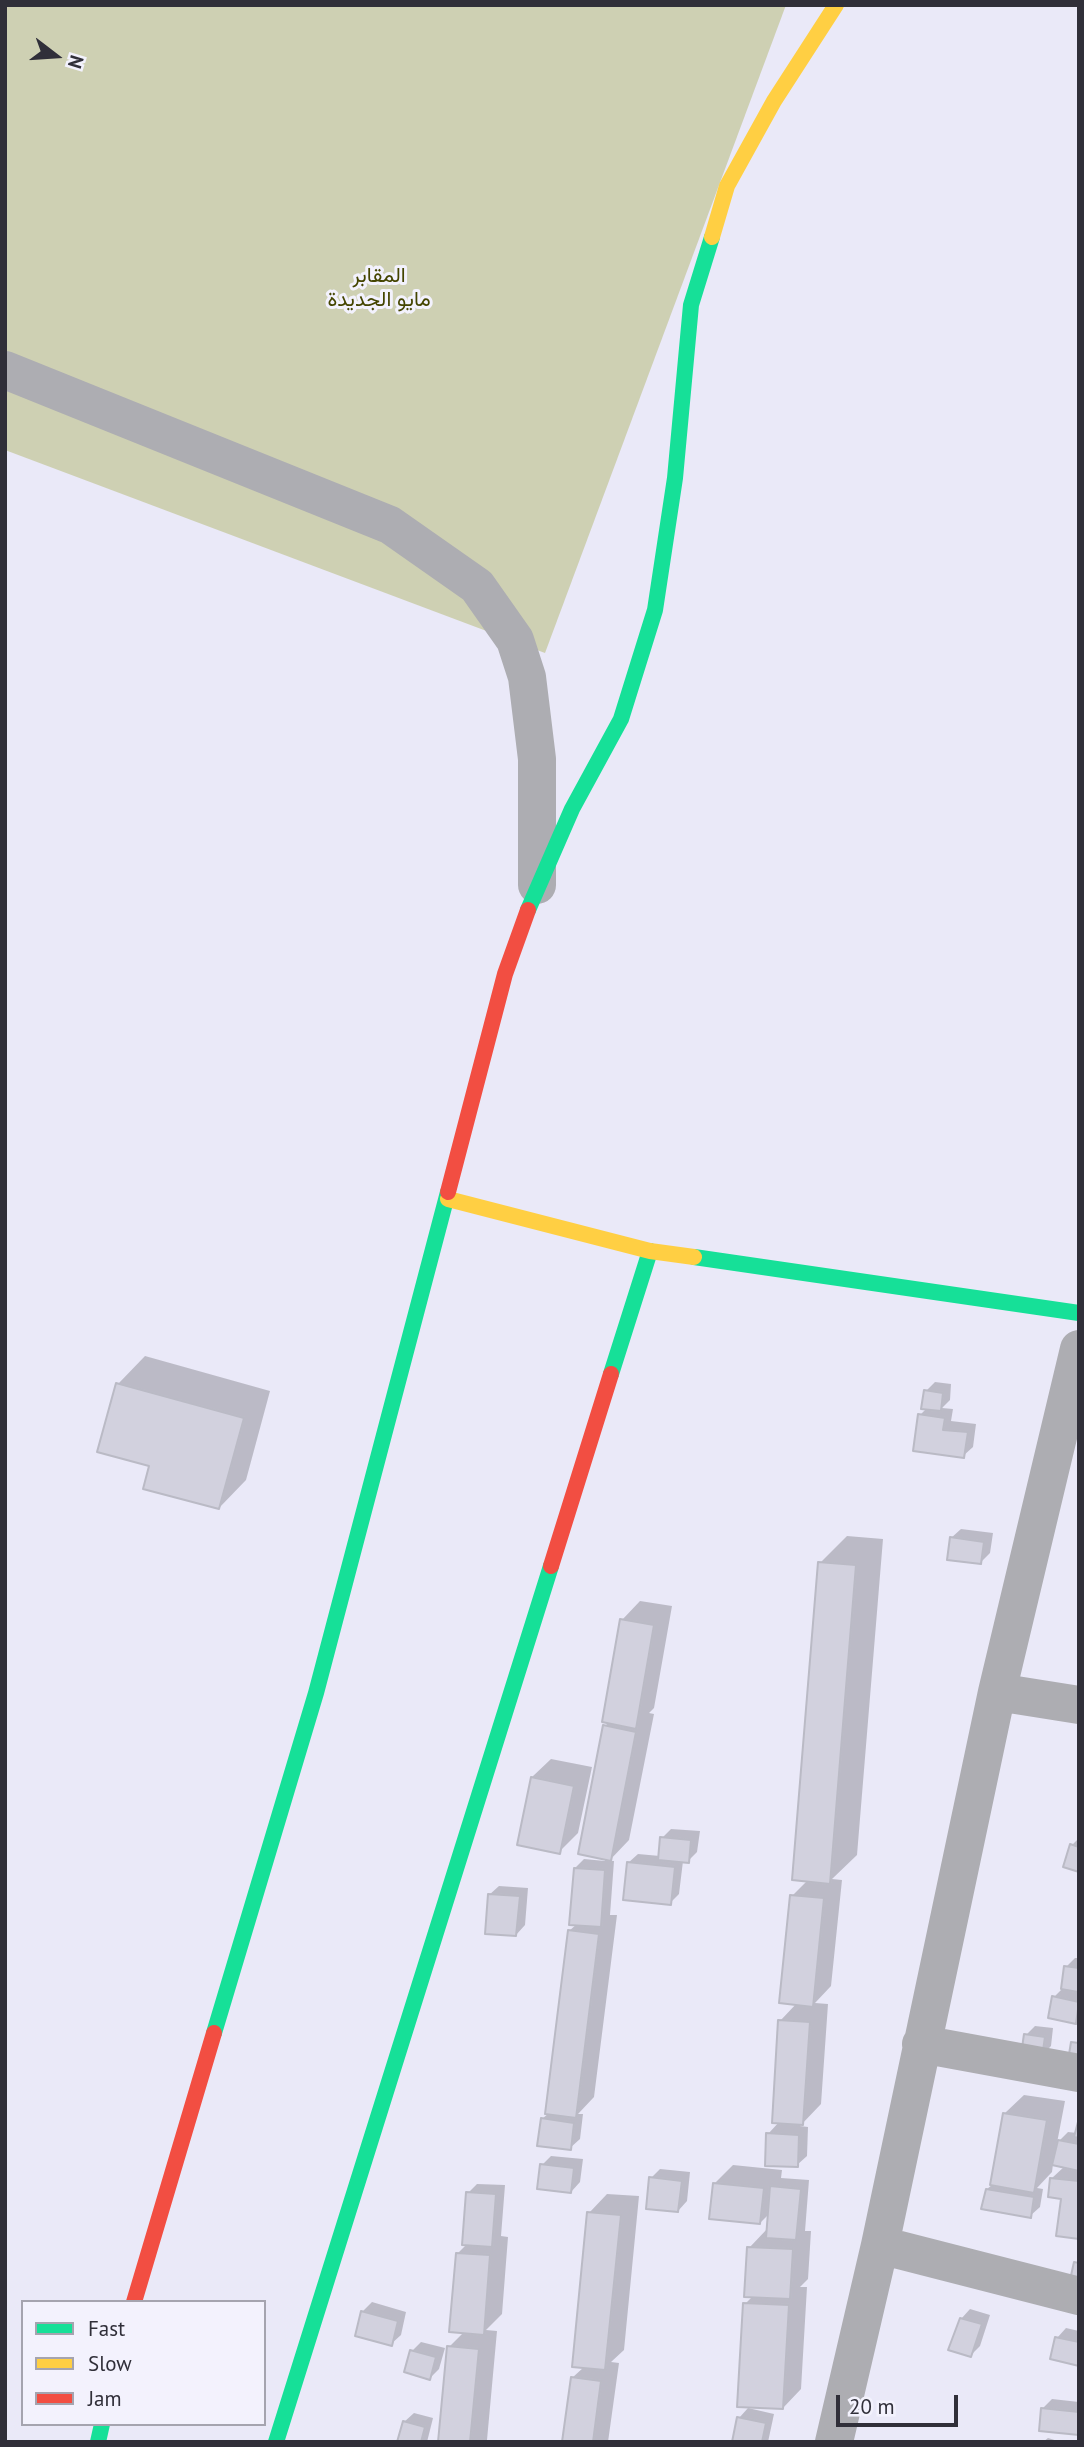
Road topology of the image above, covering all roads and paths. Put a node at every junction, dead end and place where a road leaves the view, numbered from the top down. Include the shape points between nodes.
1 (836, 5) edge
2 (5, 369) edge
3 (537, 885) junction
4 (447, 1199) junction
5 (650, 1251) junction
6 (1079, 1313) edge
7 (1079, 1349) edge
8 (997, 1692) junction
9 (1079, 1705) edge
10 (921, 2043) junction
11 (1079, 2073) edge
12 (880, 2245) junction
13 (1079, 2295) edge
14 (135, 2300) edge
15 (276, 2442) edge
16 (834, 2442) edge

1 - 3 street via 774,101 727,186 691,305 675,478 655,610 621,719
2 - 3 street via 390,525 477,586 515,640 527,677 537,759
3 - 4 street via 505,974
4 - 5 street
4 - 14 street via 316,1693
5 - 6 street
5 - 15 street
7 - 8 street
8 - 9 street
8 - 10 street
10 - 11 street
10 - 12 street
12 - 13 street
12 - 16 street

